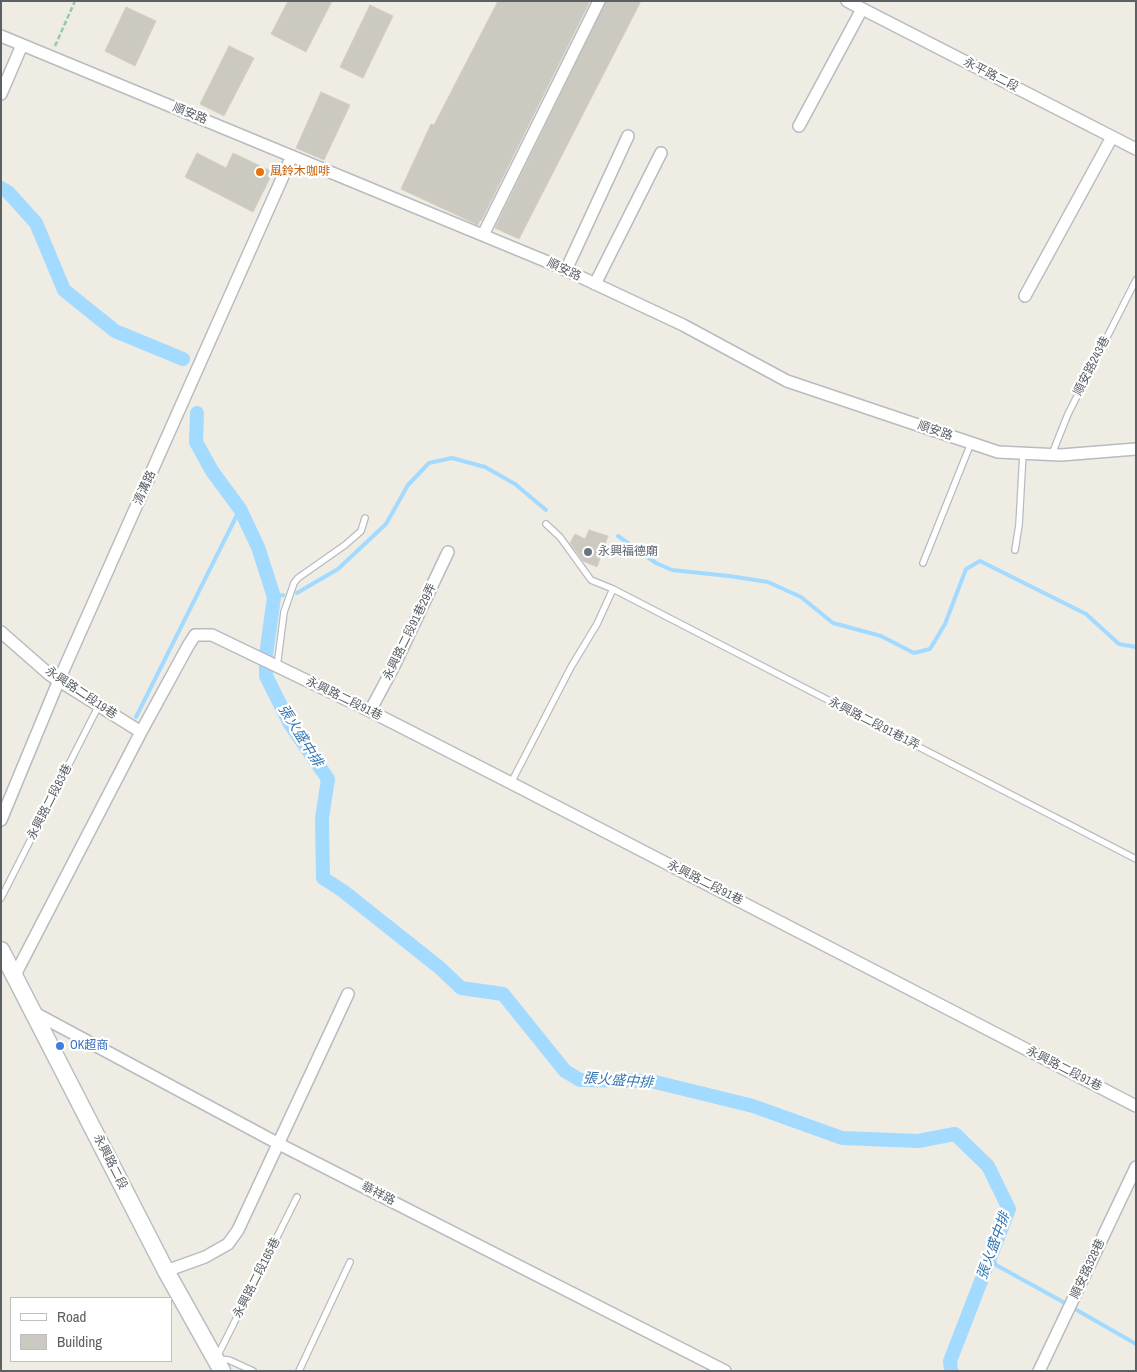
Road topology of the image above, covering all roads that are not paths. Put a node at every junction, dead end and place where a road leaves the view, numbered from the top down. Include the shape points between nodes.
1 (599, 1) edge
2 (847, 1) edge
3 (862, 9) junction
4 (1, 36) edge
5 (22, 45) junction
6 (1, 94) edge
7 (799, 126) dead end
8 (628, 136) dead end
9 (1112, 137) junction
10 (1136, 150) edge
11 (661, 153) dead end
12 (292, 156) junction
13 (483, 235) junction
14 (566, 270) junction
15 (1136, 280) edge
16 (595, 284) junction
17 (1025, 296) dead end
18 (970, 443) junction
19 (1136, 450) edge
20 (1022, 453) junction
21 (1052, 454) junction
22 (365, 518) dead end
23 (546, 524) dead end
24 (1015, 550) dead end
25 (448, 552) dead end
26 (923, 563) dead end
27 (613, 589) junction
28 (1, 632) edge
29 (274, 665) junction
30 (59, 680) junction
31 (99, 706) junction
32 (370, 712) junction
33 (141, 732) junction
34 (511, 783) junction
35 (1, 820) edge
36 (1136, 859) edge
37 (1, 898) edge
38 (1, 950) edge
39 (15, 975) junction
40 (348, 994) dead end
41 (33, 1012) junction
42 (1136, 1106) edge
43 (279, 1144) junction
44 (1136, 1167) edge
45 (297, 1197) dead end
46 (350, 1262) dead end
47 (166, 1271) junction
48 (219, 1365) edge
49 (253, 1371) edge
50 (298, 1371) edge
51 (725, 1371) edge
52 (1039, 1371) edge

1 - 13 street
2 - 3 street, 永平路二段
3 - 7 street
3 - 9 street, 永平路二段
4 - 5 street, 順安路
5 - 6 street
5 - 12 street, 順安路
8 - 14 street
9 - 10 street, 永平路二段
9 - 17 street
11 - 16 street
12 - 13 street, 順安路
12 - 30 street, 清溝路
13 - 14 street, 順安路
14 - 16 street, 順安路
15 - 21 lane, 順安路243巷 via 1068,414
16 - 18 street, 順安路 via 683,324 787,381
18 - 20 street, 順安路 via 998,452
18 - 26 lane
19 - 21 street, 順安路
20 - 21 street, 順安路
20 - 24 lane
22 - 29 lane via 361,531 294,583 286,605
23 - 27 lane, 永興路二段91巷1弄 via 560,537 591,580
25 - 32 street, 永興路二段91巷29弄
27 - 34 lane
27 - 36 lane, 永興路二段91巷1弄
28 - 30 street, 永興路二段19巷
29 - 32 street, 永興路二段91巷
29 - 33 street, 永興路二段91巷 via 212,635 195,635
30 - 31 street, 永興路二段19巷
30 - 35 street, 清溝路
31 - 33 street, 永興路二段19巷
31 - 37 lane, 永興路二段83巷
32 - 34 street, 永興路二段91巷
33 - 39 street
34 - 42 street, 永興路二段91巷
38 - 39 street, 永興路二段
39 - 41 street, 永興路二段
40 - 43 street
41 - 43 street, 華祥路
41 - 47 street, 永興路二段
43 - 47 street via 238,1230 228,1244 205,1257
43 - 51 street, 華祥路
44 - 52 street, 順安路328巷
45 - 48 lane, 永興路二段165巷
46 - 50 lane
47 - 48 street, 永興路二段
48 - 49 lane via 229,1360

